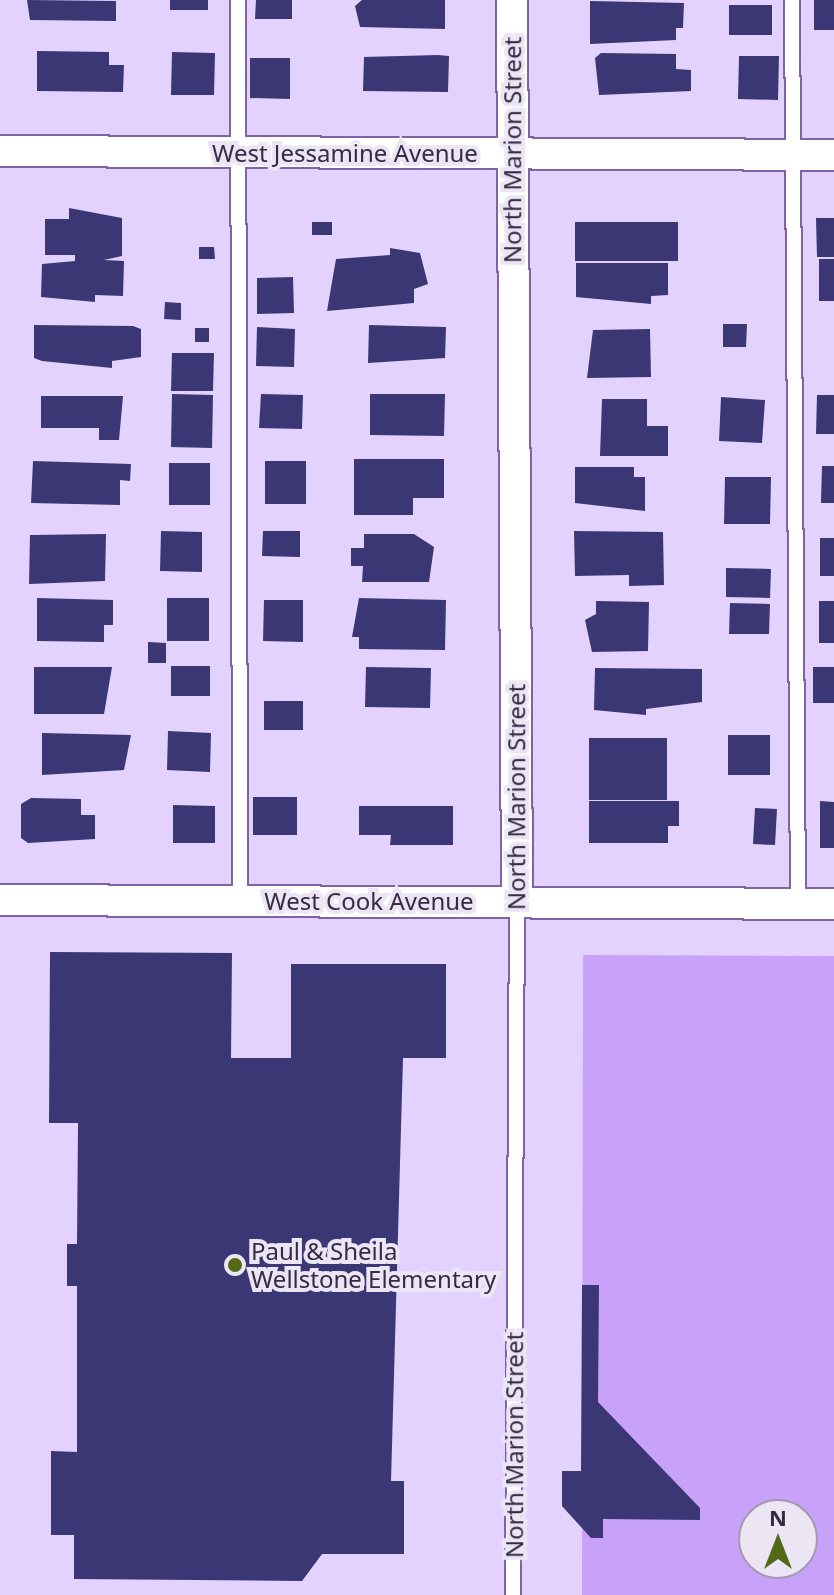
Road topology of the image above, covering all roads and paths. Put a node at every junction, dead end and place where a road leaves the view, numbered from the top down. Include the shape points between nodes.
1 (238, 0) edge
2 (512, 0) edge
3 (792, 0) edge
4 (0, 151) edge
5 (238, 152) junction
6 (511, 153) junction
7 (791, 155) junction
8 (834, 155) edge
9 (0, 900) edge
10 (240, 900) junction
11 (517, 902) junction
12 (798, 903) junction
13 (834, 904) edge
14 (513, 1595) edge

1 - 5 lane
2 - 6 street, North Marion Street
3 - 7 lane
4 - 5 street, West Jessamine Avenue
5 - 6 street, West Jessamine Avenue
5 - 10 lane
6 - 7 street, West Jessamine Avenue
6 - 11 street, North Marion Street
7 - 8 street, West Jessamine Avenue
7 - 12 lane
9 - 10 street, West Cook Avenue
10 - 11 street, West Cook Avenue
11 - 12 street, West Cook Avenue
11 - 14 lane, North Marion Street
12 - 13 street, West Cook Avenue

